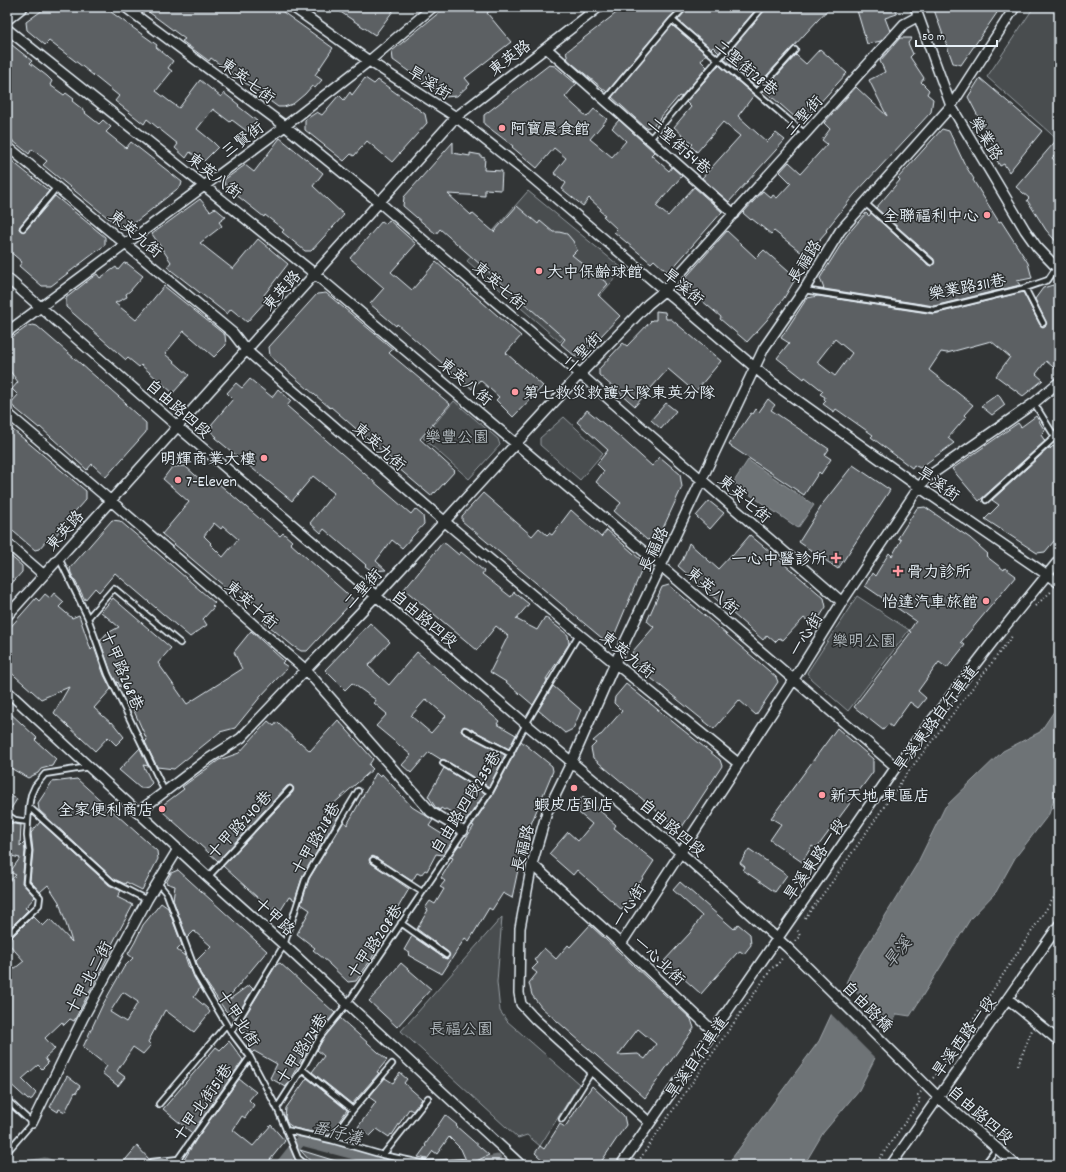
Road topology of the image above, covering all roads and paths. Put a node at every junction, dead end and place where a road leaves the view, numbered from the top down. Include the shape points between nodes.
1 (23, 7) edge
2 (125, 7) edge
3 (293, 7) edge
4 (433, 7) edge
5 (599, 7) edge
6 (685, 7) edge
7 (763, 7) edge
8 (915, 7) edge
9 (1015, 7) edge
10 (918, 17) junction
11 (7, 20) edge
12 (672, 20) junction
13 (7, 29) edge
14 (546, 48) junction
15 (795, 50) dead end
16 (718, 59) junction
17 (369, 61) junction
18 (757, 92) junction
19 (605, 100) junction
20 (951, 106) junction
21 (456, 117) junction
22 (285, 126) junction
23 (805, 134) junction
24 (650, 139) junction
25 (7, 146) edge
26 (205, 186) junction
27 (57, 187) junction
28 (379, 202) junction
29 (865, 203) junction
30 (734, 214) junction
31 (23, 228) dead end
32 (126, 245) junction
33 (931, 262) dead end
34 (1058, 269) edge
35 (316, 274) junction
36 (7, 278) edge
37 (1025, 288) junction
38 (665, 290) junction
39 (804, 290) junction
40 (40, 307) junction
41 (1043, 323) dead end
42 (7, 332) edge
43 (246, 350) junction
44 (755, 367) junction
45 (580, 374) junction
46 (1059, 382) edge
47 (1034, 403) junction
48 (7, 413) edge
49 (178, 427) junction
50 (517, 443) junction
51 (701, 480) junction
52 (919, 487) junction
53 (986, 500) dead end
54 (111, 501) junction
55 (444, 521) junction
56 (7, 543) edge
57 (59, 558) junction
58 (1059, 560) edge
59 (661, 566) junction
60 (44, 575) junction
61 (1047, 575) junction
62 (1059, 583) edge
63 (376, 596) junction
64 (1046, 598) dead end
65 (842, 602) junction
66 (1032, 609) dead end
67 (7, 616) edge
68 (88, 618) junction
69 (579, 634) junction
70 (1013, 634) dead end
71 (180, 643) dead end
72 (615, 663) junction
73 (306, 670) junction
74 (794, 679) junction
75 (7, 691) edge
76 (526, 724) junction
77 (465, 730) dead end
78 (511, 754) junction
79 (572, 761) junction
80 (443, 763) dead end
81 (738, 763) junction
82 (89, 767) junction
83 (896, 767) junction
84 (290, 789) dead end
85 (358, 791) dead end
86 (165, 792) junction
87 (490, 792) junction
88 (29, 807) junction
89 (138, 812) junction
90 (7, 815) edge
91 (28, 822) junction
92 (463, 831) junction
93 (178, 849) junction
94 (680, 852) junction
95 (372, 860) dead end
96 (532, 864) junction
97 (208, 876) junction
98 (158, 883) junction
99 (1059, 890) edge
100 (422, 892) junction
101 (147, 900) junction
102 (401, 923) junction
103 (1059, 925) edge
104 (7, 936) edge
105 (800, 936) dead end
106 (777, 938) junction
107 (284, 944) junction
108 (621, 944) junction
109 (788, 948) joint
110 (446, 955) dead end
111 (777, 965) dead end
112 (1008, 999) junction
113 (347, 1004) junction
114 (1035, 1021) junction
115 (226, 1025) junction
116 (714, 1031) junction
117 (231, 1032) junction
118 (1059, 1041) edge
119 (250, 1057) junction
120 (392, 1064) dead end
121 (1018, 1065) dead end
122 (302, 1069) junction
123 (592, 1071) junction
124 (926, 1085) junction
125 (938, 1097) junction
126 (428, 1098) dead end
127 (7, 1100) edge
128 (159, 1104) dead end
129 (277, 1108) junction
130 (352, 1110) junction
131 (562, 1119) dead end
132 (32, 1123) junction
133 (650, 1123) junction
134 (286, 1130) junction
135 (331, 1140) junction
136 (997, 1148) junction
137 (7, 1152) edge
138 (383, 1155) junction
139 (151, 1162) dead end
140 (462, 1162) dead end
141 (306, 1165) edge
142 (521, 1165) edge
143 (621, 1165) edge
144 (636, 1165) edge
145 (875, 1165) edge
146 (891, 1165) edge
147 (984, 1165) edge
148 (1016, 1165) edge

1 - 11 street
2 - 22 street, 東英七街
3 - 17 street, 旱溪街
4 - 17 street, 三賢街
5 - 14 street, 東英路
6 - 12 lane
7 - 16 lane
8 - 10 street, 樂業路
9 - 20 street, 長福路
10 - 20 street, 樂業路
10 - 23 street, 二聖街 via 904,24
12 - 16 lane, 二聖街28巷
12 - 19 lane
13 - 26 street, 東英八街
14 - 19 street, 二聖街54巷
14 - 21 street, 東英路
15 - 18 lane
16 - 18 lane, 二聖街28巷
16 - 24 lane
17 - 21 street, 旱溪街
17 - 22 street, 三賢街
18 - 23 lane, 二聖街28巷
19 - 24 street, 二聖街54巷
20 - 29 street, 長福路
20 - 34 street, 樂業路 via 1025,230
21 - 28 street, 東英路
21 - 38 street, 旱溪街
22 - 26 street, 三賢街
22 - 28 street, 東英七街
23 - 30 street, 二聖街
24 - 30 street, 二聖街54巷
25 - 27 street, 東英九街
26 - 32 street, 三賢街
26 - 35 street, 東英八街
27 - 31 lane
27 - 32 street, 東英九街
28 - 35 street, 東英路
28 - 45 street, 東英七街
29 - 33 lane
29 - 39 street, 長福路 via 840,231
30 - 38 street, 二聖街
32 - 40 street, 三賢街
32 - 43 street, 東英九街 via 233,333
34 - 37 lane, 樂業路311巷 via 1048,280
35 - 43 street, 東英路
35 - 50 street, 東英八街
36 - 40 street, 自由路四段
37 - 39 lane, 樂業路311巷 via 934,310
37 - 41 lane
38 - 44 street, 旱溪街
38 - 45 street, 二聖街
39 - 44 street, 長福路 via 764,348
40 - 42 street, 三賢街
40 - 49 street, 自由路四段
43 - 49 street, 東英路
43 - 55 street, 東英九街
44 - 51 street, 長福路
44 - 52 street, 旱溪街 via 773,383
45 - 50 street, 二聖街
45 - 51 street, 東英七街
46 - 47 street, 一心街
47 - 52 street, 一心街 via 929,476
47 - 53 lane via 1055,437
48 - 54 street, 東英十街
49 - 54 street, 東英路
49 - 63 street, 自由路四段
50 - 55 street, 二聖街
50 - 59 street, 東英八街
51 - 59 street, 長福路
51 - 65 street, 東英七街
52 - 61 street, 旱溪街
52 - 65 street, 一心街
54 - 57 street, 東英路
54 - 73 street, 東英十街
55 - 63 street, 二聖街
55 - 69 street, 東英九街
56 - 60 street
57 - 60 street, 東英路
57 - 68 lane, 十甲路268巷
58 - 61 street, 旱溪東路一段
59 - 72 street, 長福路
59 - 74 street, 東英八街
60 - 67 street, 東英路
61 - 62 street, 旱溪街
61 - 83 street, 旱溪東路一段
63 - 73 street, 二聖街
63 - 76 street, 自由路四段
64 - 66 path
65 - 74 street, 一心街
68 - 71 lane via 114,588
68 - 86 lane, 十甲路268巷 via 108,674
69 - 72 street, 東英九街
69 - 76 lane, 自由路四段235巷
70 - 105 path, 旱溪東路自行車道 via 906,775 796,929
72 - 79 street, 長福路
72 - 81 street, 東英九街
73 - 86 street, 二聖街 via 241,738
73 - 92 street, 東英十街 via 430,812
74 - 81 street, 一心街
74 - 83 street, 東英八街
75 - 82 street, 十甲路
76 - 78 lane, 自由路四段235巷
76 - 79 street, 自由路四段
77 - 78 lane
78 - 87 lane, 自由路四段235巷
79 - 94 street, 自由路四段
79 - 96 street, 長福路 via 547,812
80 - 87 lane
81 - 94 street, 一心街
82 - 88 lane via 45,774 35,786
82 - 89 street, 十甲路
83 - 106 street, 旱溪東路一段
84 - 97 lane, 十甲路240巷
85 - 107 lane, 十甲路218巷 via 306,877
86 - 89 street, 二聖街
87 - 92 lane, 自由路四段235巷
88 - 91 lane
88 - 101 lane via 112,882
89 - 93 street, 十甲路
90 - 91 lane via 15,820
91 - 104 lane via 26,882 40,897 39,905
92 - 100 lane, 自由路四段235巷
93 - 97 street, 十甲路
93 - 98 street, 十甲北二街
94 - 106 street, 自由路四段
94 - 108 street, 一心街
95 - 100 lane
96 - 108 street, 一心北街
96 - 123 street, 長福路 via 520,928 521,1004
97 - 107 street, 十甲路
98 - 101 street, 十甲北二街
98 - 115 lane, 十甲北街 via 167,894 197,975
99 - 124 path via 938,1073
100 - 102 lane, 十甲路208巷
101 - 132 street, 十甲北二街 via 83,1018
102 - 110 lane
102 - 113 lane, 十甲路208巷
103 - 112 street, 旱溪西路一段
106 - 109 street, 自由路四段
106 - 116 street, 旱溪東路一段
107 - 113 street, 十甲路
107 - 117 lane, 十甲路218巷
108 - 116 street, 一心北街
109 - 124 street, 自由路橋
111 - 144 path, 旱溪自行車道 via 772,968
112 - 114 street
112 - 125 street, 旱溪西路一段
113 - 122 lane, 十甲路174巷 via 320,1037
113 - 142 street, 十甲路
114 - 118 street
114 - 121 path
115 - 117 lane, 十甲北街
115 - 128 lane
116 - 133 street, 旱溪東路一段
117 - 119 lane, 十甲北街
119 - 129 lane, 十甲北街
119 - 139 lane, 十甲北街51巷 via 178,1159
120 - 130 lane
122 - 129 lane, 十甲路174巷
122 - 130 lane
123 - 131 lane
123 - 133 street, 長福路
124 - 125 street, 自由路四段
124 - 145 path via 918,1095 920,1101
125 - 136 street, 自由路四段
125 - 146 street, 旱溪西路一段
126 - 138 lane
127 - 132 lane
129 - 134 lane, 十甲北街
130 - 135 lane
132 - 137 lane
133 - 143 street, 旱溪東路一段
134 - 135 lane
134 - 141 lane, 十甲北街 via 298,1158
135 - 138 lane
136 - 147 lane
136 - 148 street, 自由路四段
138 - 140 lane via 426,1164

